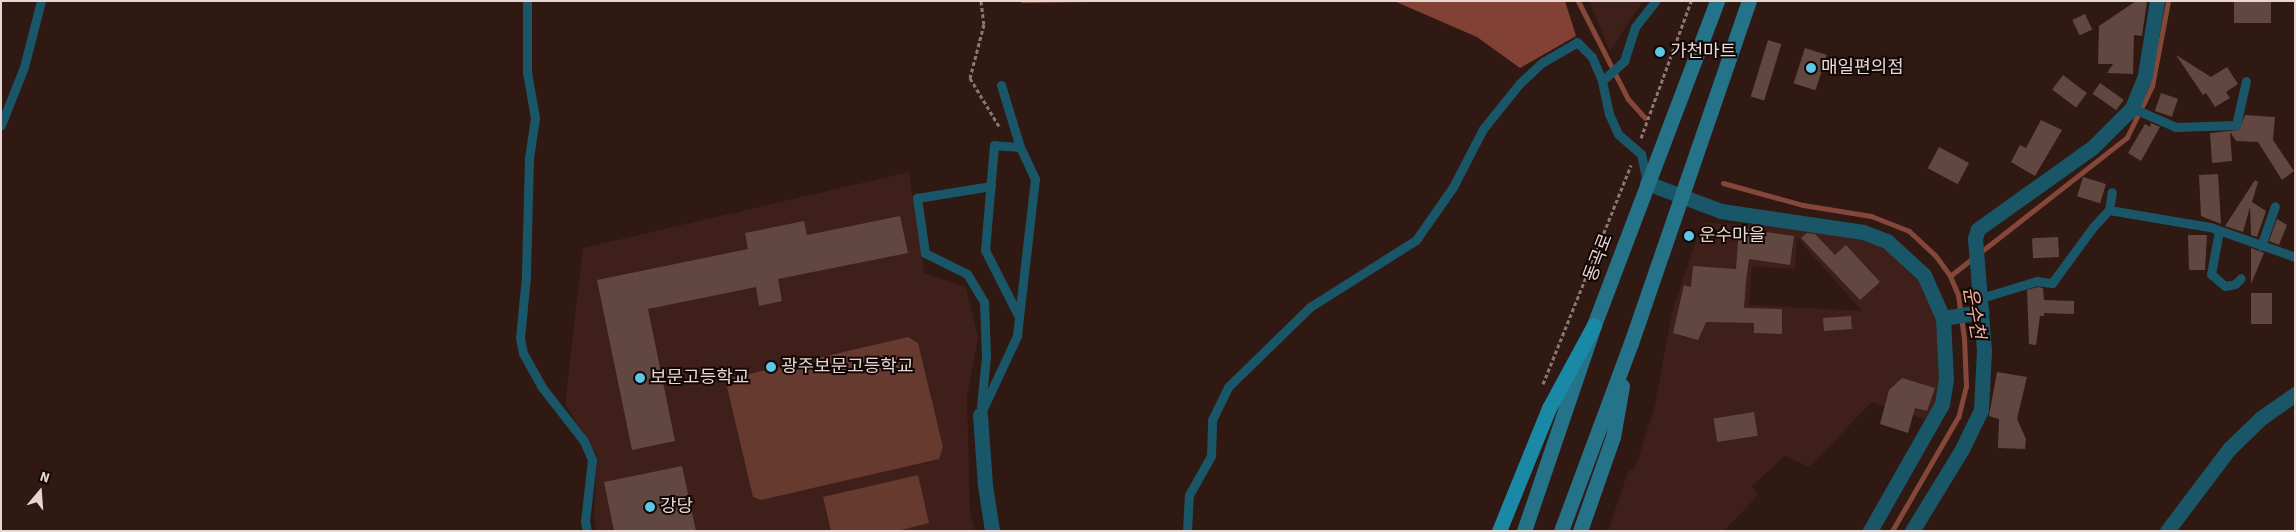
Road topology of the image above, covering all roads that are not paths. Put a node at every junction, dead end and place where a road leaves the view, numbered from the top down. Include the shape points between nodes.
1 (41, 1) edge
2 (527, 1) edge
3 (1655, 1) edge
4 (1717, 1) edge
5 (1749, 1) edge
6 (2157, 1) edge
7 (1604, 78) junction
8 (2246, 81) dead end
9 (1001, 86) dead end
10 (2134, 109) junction
11 (1, 125) edge
12 (1016, 147) junction
13 (1647, 183) junction
14 (991, 186) junction
15 (2112, 192) dead end
16 (1681, 195) junction
17 (2275, 206) dead end
18 (2109, 210) junction
19 (2219, 231) junction
20 (2261, 246) junction
21 (2295, 257) edge
22 (2241, 278) dead end
23 (1979, 308) junction
24 (1019, 317) junction
25 (1946, 317) junction
26 (1594, 325) junction
27 (1630, 343) junction
28 (2295, 394) edge
29 (980, 415) junction
30 (587, 531) edge
31 (992, 531) edge
32 (1187, 531) edge
33 (1500, 531) edge
34 (1524, 531) edge
35 (1561, 531) edge
36 (1580, 531) edge
37 (1870, 531) edge
38 (1912, 531) edge
39 (2167, 531) edge

1 - 11 lane via 24,67
2 - 30 lane via 527,72 535,118 529,158 527,266 520,338 523,353 541,386 584,441 592,460 585,521
3 - 7 lane via 1635,27 1624,60
4 - 13 main road, 동곡로
5 - 16 main road
6 - 10 street via 2145,75
7 - 13 lane via 1609,114 1618,134 1641,154
7 - 32 lane via 1592,57 1577,42 1543,62 1519,84 1483,129 1453,187 1416,240 1310,307 1228,387 1212,420 1211,456 1189,495
8 - 10 lane via 2240,96 2236,126 2176,127
9 - 12 lane
10 - 23 street via 2093,147 1978,229 1975,238 1979,262
12 - 14 lane via 994,145
12 - 24 lane via 1035,179
13 - 16 street
13 - 26 main road, 동곡로
14 - 24 lane via 986,250
14 - 29 lane via 916,198 925,253 967,274 984,302 986,356
15 - 18 lane
16 - 25 street via 1720,211 1863,232 1887,241 1924,275
16 - 27 main road
17 - 20 lane
18 - 19 lane via 2210,226
18 - 23 lane via 2092,226 2052,283 2037,281
19 - 20 lane
19 - 22 lane via 2211,274 2225,286 2235,284
20 - 21 lane
23 - 25 street
23 - 38 street via 1985,384 1981,410 1962,450
24 - 29 lane via 1017,336
25 - 37 street via 1946,379 1942,404
26 - 33 main road via 1549,408
26 - 34 main road, 동곡로
27 - 35 main road
27 - 36 main road via 1613,437
28 - 39 street via 2261,418 2230,449
29 - 31 street

